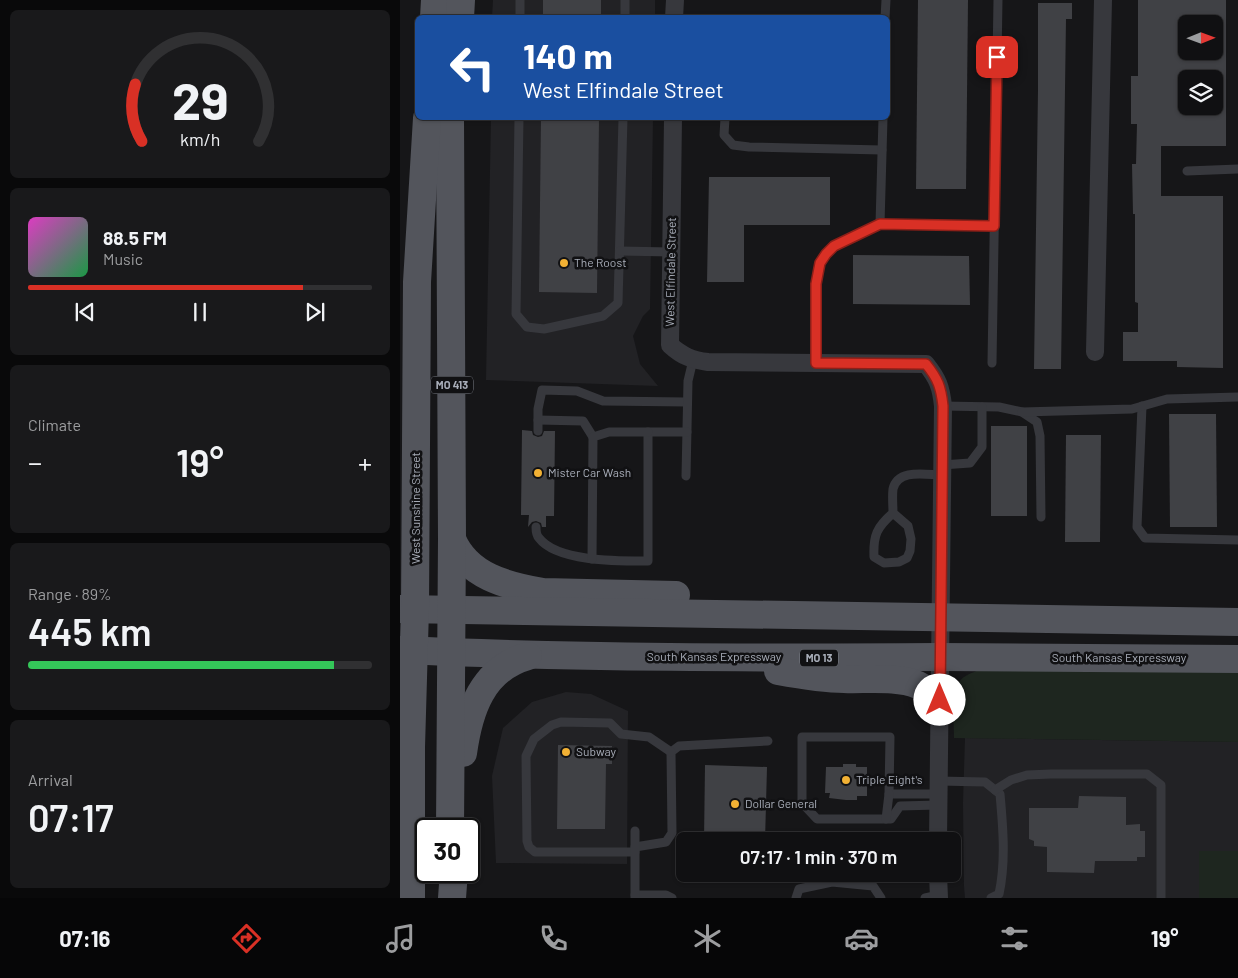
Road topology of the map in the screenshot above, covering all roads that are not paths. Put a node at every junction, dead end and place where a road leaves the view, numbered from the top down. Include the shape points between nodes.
1 (435, 0) edge
2 (445, 0) edge
3 (462, 0) edge
4 (520, 0) edge
5 (625, 0) edge
6 (675, 0) edge
7 (886, 0) edge
8 (998, 0) edge
9 (1103, 0) edge
10 (434, 15) edge
11 (446, 15) edge
12 (460, 15) edge
13 (520, 15) edge
14 (625, 15) edge
15 (674, 15) edge
16 (885, 15) edge
17 (445, 120) edge
18 (445, 120) edge
19 (519, 120) edge
20 (623, 120) edge
21 (673, 120) edge
22 (725, 120) edge
23 (883, 120) edge
24 (882, 150) junction
25 (1238, 169) edge
26 (1187, 171) dead end
27 (880, 224) junction
28 (994, 226) junction
29 (620, 251) junction
30 (671, 252) junction
31 (417, 282) junction
32 (1095, 352) dead end
33 (693, 360) junction
34 (816, 363) junction
35 (992, 363) dead end
36 (1238, 397) edge
37 (687, 402) junction
38 (943, 406) junction
39 (1142, 406) junction
40 (982, 407) junction
41 (1022, 412) junction
42 (538, 420) junction
43 (538, 431) dead end
44 (648, 432) junction
45 (687, 432) junction
46 (593, 437) junction
47 (942, 470) junction
48 (686, 476) dead end
49 (400, 514) edge
50 (893, 514) junction
51 (1041, 517) dead end
52 (536, 527) dead end
53 (452, 539) junction
54 (1238, 540) edge
55 (592, 559) junction
56 (408, 609) edge
57 (452, 610) junction
58 (864, 617) junction
59 (941, 618) junction
60 (1238, 622) edge
61 (407, 651) edge
62 (452, 653) junction
63 (532, 654) junction
64 (940, 657) junction
65 (716, 658) junction
66 (1238, 659) edge
67 (400, 709) edge
68 (940, 711) junction
69 (768, 741) dead end
70 (411, 747) junction
71 (671, 752) junction
72 (995, 790) junction
73 (890, 794) junction
74 (939, 794) junction
75 (450, 818) edge
76 (458, 818) edge
77 (886, 819) junction
78 (635, 830) dead end
79 (938, 832) edge
80 (635, 850) junction
81 (937, 882) edge
82 (450, 883) edge
83 (453, 883) edge
84 (635, 896) edge
85 (934, 897) edge
86 (411, 898) edge
87 (451, 898) edge
88 (672, 898) edge
89 (796, 898) edge
90 (881, 898) edge
91 (991, 898) edge
92 (1161, 898) edge

1 - 10 main road
2 - 11 main road
3 - 12 main road
4 - 13 lane
5 - 14 lane
6 - 15 street
7 - 16 lane
8 - 28 lane
9 - 32 street
17 - 31 main road, West Sunshine Street / MO 413
18 - 53 main road, West Sunshine Street / MO 413
19 - 29 lane via 516,314 527,327 544,329 603,316 618,303
20 - 29 lane
21 - 30 street, West Elfindale Street
22 - 24 lane via 724,135 733,144
23 - 24 lane
24 - 27 lane
25 - 26 lane
27 - 28 lane
27 - 34 lane via 834,246 820,263 816,284
28 - 35 lane
29 - 30 lane
30 - 33 street, West Elfindale Street via 670,345
31 - 49 main road via 407,355
31 - 56 main road, West Sunshine Street / MO 413
33 - 34 street, West Elfindale Street
33 - 37 lane
34 - 38 street, West Elfindale Street via 926,364 936,376
36 - 39 lane via 1167,399
37 - 42 lane via 603,401 577,391 542,390
37 - 45 lane
38 - 40 lane
38 - 47 street, West Elfindale Street
39 - 41 lane
39 - 54 lane via 1137,527 1145,538
40 - 41 lane
40 - 47 lane via 982,447 970,463
41 - 51 lane via 1037,422 1040,436
42 - 43 lane
42 - 46 lane via 582,421
44 - 45 lane
44 - 46 lane via 609,432
44 - 55 lane via 648,561
45 - 48 lane
46 - 55 lane
47 - 50 lane via 900,478 893,488
47 - 59 street, West Elfindale Street
50 - 50 lane via 880,526 873,543 874,557 884,563 900,562 910,551 908,526
52 - 55 lane via 537,537 547,546 562,553
53 - 57 main road, West Sunshine Street / MO 413
53 - 58 main road via 457,551 472,567 494,580 522,589 741,596
56 - 57 main road
56 - 61 main road, West Sunshine Street / MO 413
57 - 58 main road
57 - 62 main road, West Sunshine Street / MO 413
58 - 59 main road
59 - 60 main road
59 - 64 street, West Elfindale Street
61 - 62 main road, South Kansas Expressway / MO 13
61 - 70 main road, West Sunshine Street
62 - 63 main road, South Kansas Expressway / MO 13
62 - 75 main road, West Sunshine Street
63 - 65 main road, South Kansas Expressway / MO 13
63 - 76 main road via 515,660 494,674 473,709 461,765
64 - 65 main road, South Kansas Expressway / MO 13
64 - 66 main road, South Kansas Expressway / MO 13
64 - 68 street, West Elfindale Street
65 - 68 main road via 812,677 908,682 926,690
67 - 70 main road
68 - 74 street, West Elfindale Street
69 - 71 lane via 679,746
70 - 86 main road, West Sunshine Street
71 - 80 lane via 672,833 666,842
71 - 80 lane via 649,737 621,734 610,723 561,722 534,738 526,756 527,841 535,852
72 - 74 lane via 985,782
72 - 91 lane via 1000,794 1003,875 999,894
72 - 92 lane via 1027,775 1148,774 1161,786
73 - 74 lane
73 - 77 lane
73 - 77 lane via 890,737 802,737 802,803 817,819
74 - 77 lane via 900,806 891,820
74 - 79 street, West Elfindale Street
78 - 80 lane
80 - 84 lane
81 - 85 street
82 - 87 main road
83 - 87 main road
84 - 88 lane via 666,895
89 - 90 lane via 799,889 832,882 874,886

